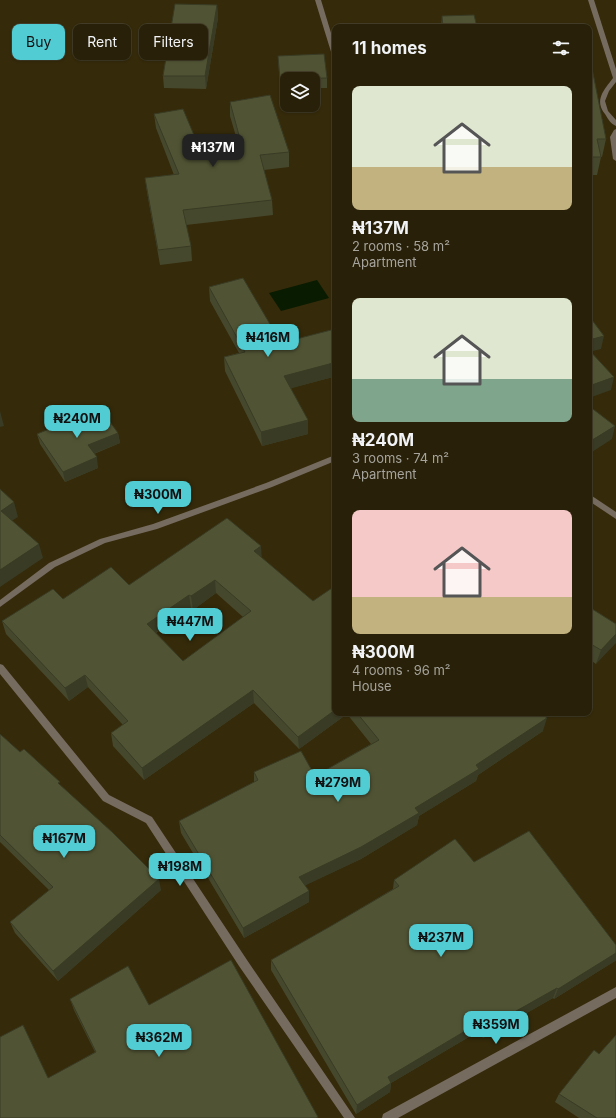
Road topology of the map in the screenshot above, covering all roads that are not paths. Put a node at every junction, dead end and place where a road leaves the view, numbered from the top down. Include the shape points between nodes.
1 (318, 0) edge
2 (591, 0) edge
3 (332, 45) edge
4 (616, 78) edge
5 (616, 124) edge
6 (616, 131) edge
7 (616, 159) edge
8 (332, 459) edge
9 (592, 499) edge
10 (616, 516) edge
11 (0, 604) edge
12 (0, 668) edge
13 (616, 992) edge
14 (350, 1118) edge
15 (387, 1118) edge

1 - 3 street
2 - 4 street
4 - 5 street via 601,99 602,108
6 - 7 street via 613,137
8 - 11 street via 154,527 103,541 52,565
9 - 10 street
12 - 14 street via 106,798 148,820
13 - 15 street

